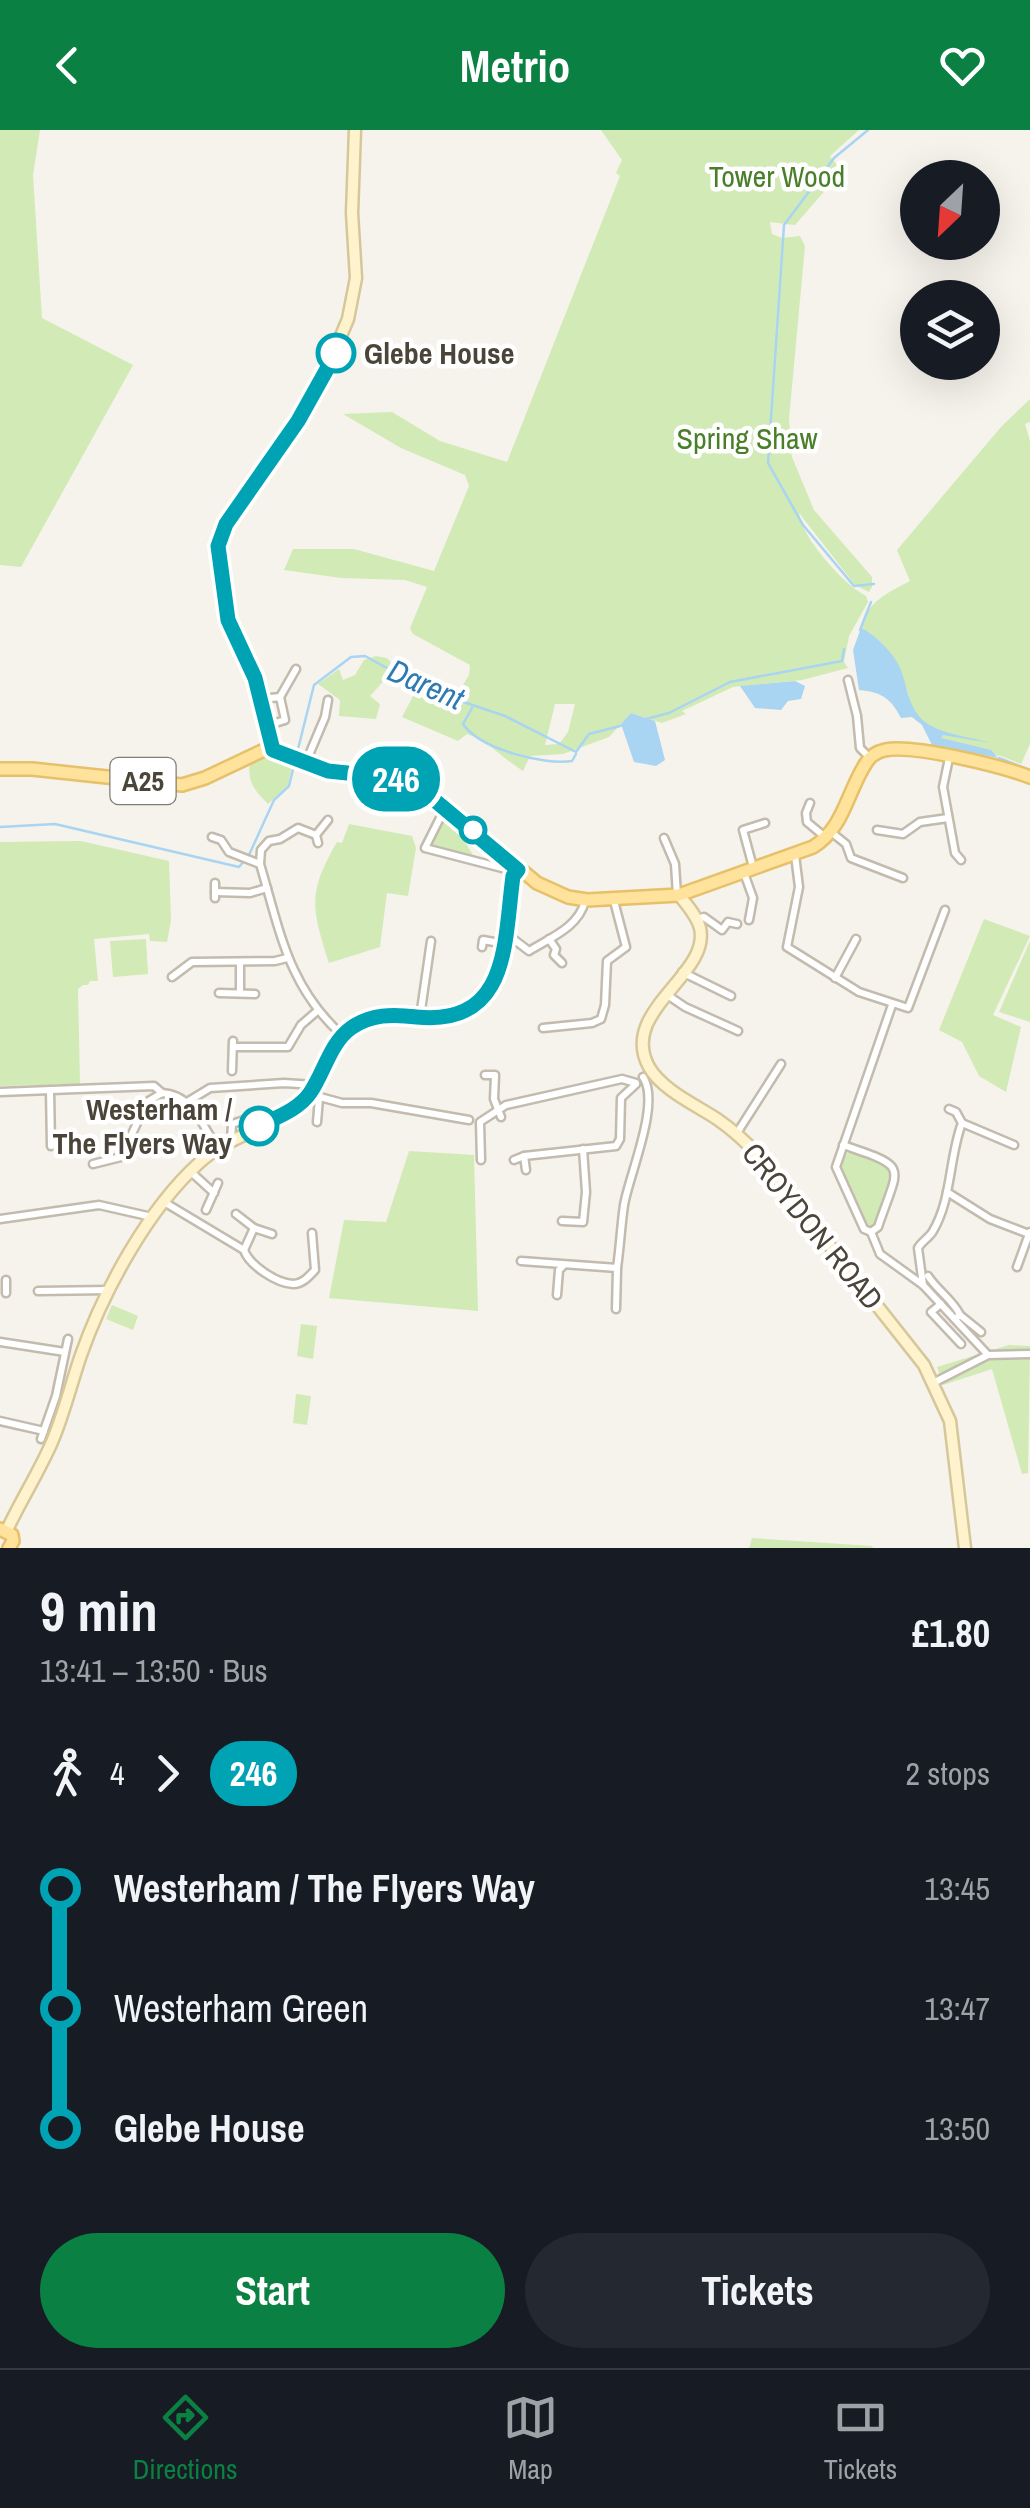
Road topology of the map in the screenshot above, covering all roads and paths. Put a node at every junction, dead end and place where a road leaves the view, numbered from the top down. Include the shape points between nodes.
1 (355, 130) edge
2 (296, 668) dead end
3 (848, 680) dead end
4 (280, 697) junction
5 (260, 699) junction
6 (328, 700) dead end
7 (269, 725) junction
8 (273, 750) junction
9 (870, 758) junction
10 (949, 758) junction
11 (306, 762) junction
12 (0, 769) edge
13 (1030, 777) edge
14 (810, 803) dead end
15 (446, 807) junction
16 (913, 814) dead end
17 (948, 818) junction
18 (328, 820) dead end
19 (920, 822) junction
20 (765, 823) dead end
21 (877, 830) dead end
22 (829, 835) junction
23 (212, 837) dead end
24 (664, 838) dead end
25 (795, 855) junction
26 (961, 860) dead end
27 (260, 864) junction
28 (513, 865) junction
29 (748, 869) junction
30 (903, 878) dead end
31 (267, 888) junction
32 (215, 891) dead end
33 (678, 895) junction
34 (585, 900) junction
35 (614, 901) junction
36 (945, 910) dead end
37 (697, 920) junction
38 (749, 920) dead end
39 (738, 924) dead end
40 (550, 938) junction
41 (507, 939) junction
42 (856, 939) dead end
43 (431, 941) dead end
44 (482, 943) dead end
45 (287, 958) junction
46 (240, 962) junction
47 (562, 963) dead end
48 (682, 972) junction
49 (172, 978) dead end
50 (835, 978) junction
51 (219, 993) dead end
52 (240, 993) junction
53 (255, 994) dead end
54 (666, 994) junction
55 (730, 996) dead end
56 (892, 1004) junction
57 (316, 1012) junction
58 (420, 1017) junction
59 (543, 1028) dead end
60 (733, 1032) dead end
61 (342, 1036) junction
62 (781, 1064) dead end
63 (232, 1071) dead end
64 (485, 1074) dead end
65 (643, 1077) junction
66 (50, 1090) junction
67 (0, 1092) edge
68 (315, 1092) junction
69 (162, 1093) junction
70 (187, 1102) junction
71 (949, 1110) dead end
72 (500, 1113) junction
73 (470, 1120) dead end
74 (318, 1122) dead end
75 (962, 1123) junction
76 (737, 1134) junction
77 (1014, 1145) dead end
78 (51, 1146) dead end
79 (843, 1146) junction
80 (217, 1148) junction
81 (583, 1150) junction
82 (524, 1156) junction
83 (480, 1160) dead end
84 (514, 1160) dead end
85 (92, 1164) dead end
86 (526, 1170) dead end
87 (190, 1171) junction
88 (218, 1183) dead end
89 (947, 1192) junction
90 (214, 1193) junction
91 (163, 1201) junction
92 (206, 1210) dead end
93 (236, 1214) dead end
94 (152, 1217) junction
95 (0, 1220) edge
96 (562, 1221) dead end
97 (254, 1228) junction
98 (871, 1232) junction
99 (1029, 1233) edge
100 (272, 1234) dead end
101 (312, 1234) dead end
102 (244, 1250) junction
103 (521, 1261) dead end
104 (565, 1266) junction
105 (1018, 1266) dead end
106 (617, 1268) junction
107 (928, 1276) dead end
108 (924, 1285) junction
109 (110, 1290) junction
110 (38, 1291) dead end
111 (557, 1295) dead end
112 (940, 1304) junction
113 (616, 1310) dead end
114 (957, 1317) junction
115 (981, 1332) dead end
116 (68, 1340) dead end
117 (0, 1342) edge
118 (961, 1344) dead end
119 (66, 1352) junction
120 (988, 1354) junction
121 (1030, 1354) edge
122 (933, 1383) junction
123 (62, 1397) junction
124 (0, 1421) edge
125 (4, 1529) edge
126 (9, 1548) edge
127 (965, 1548) edge

1 - 5 main road via 356,278 348,318 325,374 244,494 218,546 228,620
2 - 4 street
3 - 9 street via 859,744
4 - 5 street
4 - 7 street via 285,720
5 - 7 main road
6 - 11 street
7 - 8 main road
8 - 11 main road
8 - 12 main road, A25 via 182,784
9 - 10 main road via 896,749
9 - 22 main road
10 - 13 main road
10 - 17 street via 943,787
11 - 15 main road via 398,780
14 - 22 street via 807,822
15 - 28 main road
15 - 28 street via 425,848 502,868
16 - 19 street
17 - 19 street
17 - 26 street
18 - 27 street via 317,838 296,828 268,842
19 - 21 street via 903,834
20 - 29 street via 742,830
22 - 25 main road
22 - 30 street via 843,840 854,860
23 - 27 street via 228,852
24 - 33 street
25 - 29 main road
25 - 50 street via 798,887 786,947
27 - 31 street
28 - 34 main road via 552,890
28 - 41 main road
29 - 33 main road
29 - 38 street
31 - 32 street
31 - 45 street
33 - 35 main road
33 - 37 main road
34 - 35 main road
34 - 40 street via 581,914
35 - 59 street via 626,947 607,962 601,1019
36 - 56 street via 908,1008
37 - 39 street via 704,917 722,930 728,922
37 - 48 main road via 700,942
40 - 41 street via 529,951
40 - 47 street
41 - 44 street
41 - 58 main road via 498,973 474,1006 452,1017
42 - 50 street
43 - 58 street
45 - 46 street
45 - 57 street
46 - 49 street via 192,962
46 - 52 street
48 - 54 main road
48 - 55 street
50 - 56 street
51 - 52 street
52 - 53 street
54 - 60 street
54 - 65 main road via 644,1036
56 - 79 street
57 - 61 street
57 - 63 street via 288,1047 232,1044
58 - 61 main road via 374,1017
61 - 68 main road
62 - 76 street
64 - 72 street via 496,1075
65 - 72 street
65 - 76 main road, CROYDON ROAD
65 - 81 street via 621,1098 619,1144
65 - 106 street via 647,1104
66 - 67 street
66 - 69 street via 154,1086
66 - 78 street
68 - 70 street via 210,1088
68 - 73 street
68 - 74 street
68 - 80 main road
69 - 70 street
69 - 85 street via 148,1102 121,1157
70 - 80 street
71 - 75 street
72 - 83 street via 480,1122
75 - 77 street
75 - 89 street
76 - 122 main road, CROYDON ROAD via 906,1340
79 - 98 street via 836,1171
79 - 98 street via 895,1169
80 - 87 main road
81 - 82 street
81 - 96 street via 584,1222
82 - 84 street
82 - 86 street
87 - 90 street
87 - 91 main road
88 - 90 street
89 - 99 street via 990,1220
89 - 108 street via 932,1232 918,1248
90 - 92 street
91 - 94 main road
91 - 102 street
93 - 97 street
94 - 95 street via 100,1205
94 - 109 main road
97 - 100 street
97 - 102 street
98 - 108 street via 880,1254
99 - 105 street
101 - 102 street via 316,1267 294,1284 259,1269
103 - 104 street
104 - 106 street
104 - 111 street
106 - 113 street
107 - 114 street
108 - 112 street
109 - 110 street
109 - 123 main road
112 - 114 street
112 - 118 street via 931,1312
114 - 115 street
114 - 120 street
116 - 119 street
117 - 119 street
119 - 123 street
120 - 121 street
120 - 122 street
122 - 127 main road, CROYDON ROAD via 950,1421
123 - 124 street via 42,1435
123 - 125 main road via 52,1440
125 - 126 main road via 13,1539

